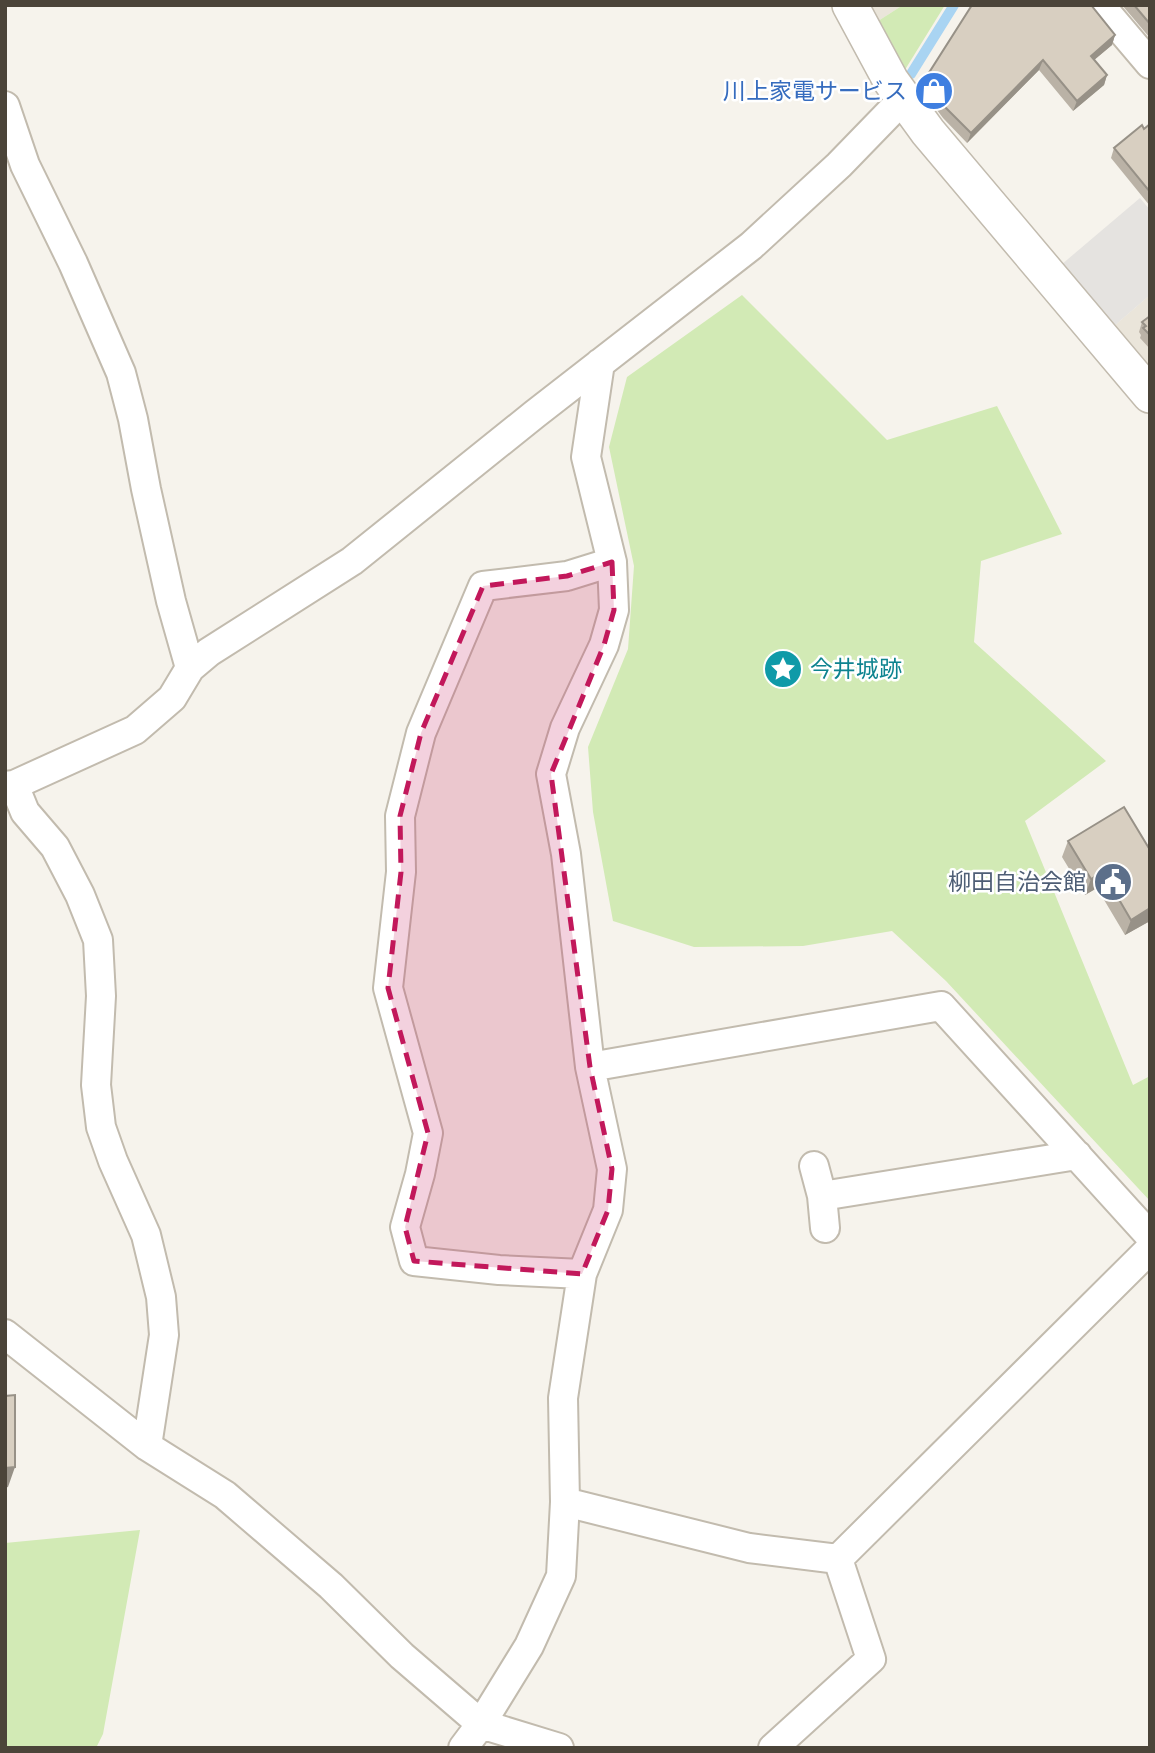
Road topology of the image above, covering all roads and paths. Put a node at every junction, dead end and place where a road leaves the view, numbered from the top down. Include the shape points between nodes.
1 (849, 5) edge
2 (1100, 5) edge
3 (1150, 64) edge
4 (903, 99) junction
5 (5, 106) edge
6 (600, 363) junction
7 (1150, 395) edge
8 (612, 562) junction
9 (190, 668) junction
10 (10, 786) edge
11 (590, 1067) junction
12 (1077, 1155) junction
13 (814, 1166) dead end
14 (822, 1196) junction
15 (825, 1228) dead end
16 (1150, 1236) edge
17 (1150, 1249) edge
18 (582, 1274) junction
19 (5, 1334) edge
20 (147, 1446) junction
21 (565, 1502) junction
22 (838, 1559) junction
23 (481, 1724) junction
24 (463, 1748) edge
25 (559, 1748) edge
26 (774, 1748) edge

1 - 4 street
2 - 3 street
4 - 6 street via 751,246
4 - 7 street
5 - 9 street via 25,165 121,373
6 - 8 street via 586,457
6 - 9 street via 352,561
8 - 11 street via 614,610 604,645 565,728 551,774 566,854
8 - 18 street via 567,576 483,586 421,733 400,816 401,872 388,988 429,1133 405,1227 414,1261
9 - 10 street via 172,698 135,730
10 - 20 street via 55,847 98,940 101,996 96,1085 101,1127 146,1235 161,1297 164,1335
11 - 12 street via 941,1006
11 - 18 street via 612,1169 608,1210
12 - 14 street
12 - 16 street
13 - 14 street
14 - 15 street
17 - 22 street
18 - 21 street via 563,1398
19 - 20 street
20 - 23 street via 225,1495
21 - 22 street via 749,1548
21 - 23 street via 561,1576 529,1646
22 - 26 street via 871,1660
23 - 24 street
23 - 25 street

